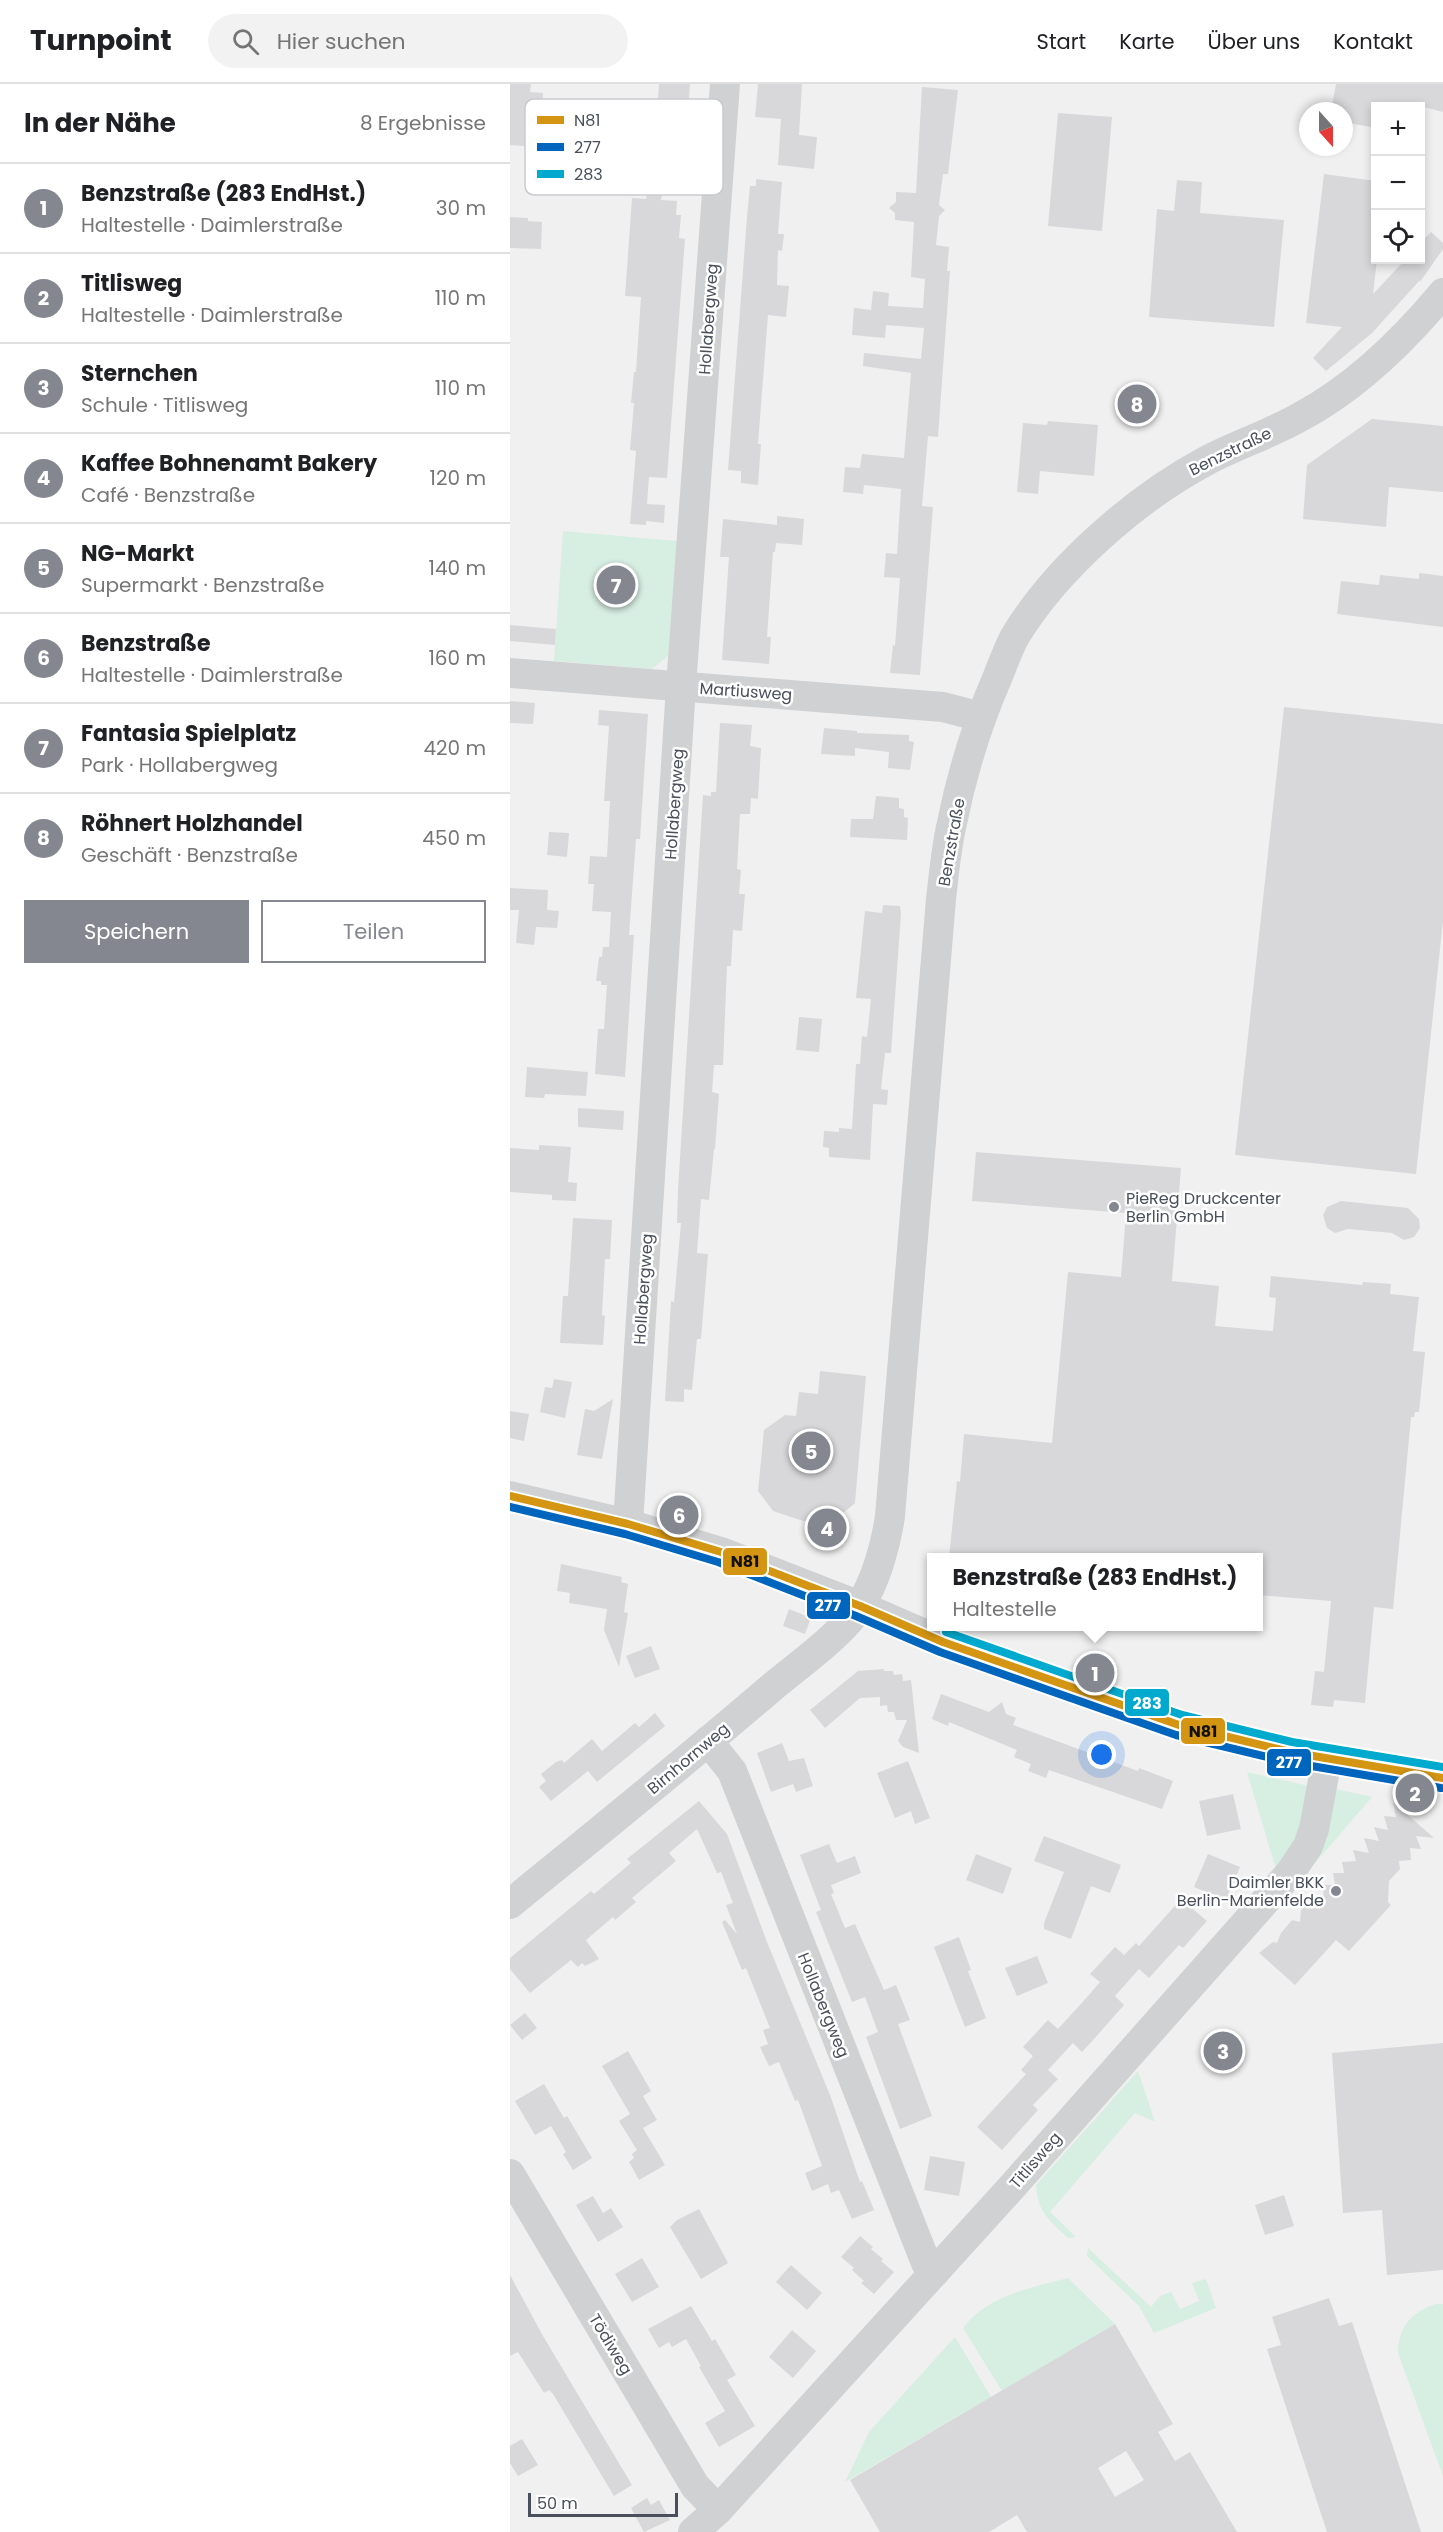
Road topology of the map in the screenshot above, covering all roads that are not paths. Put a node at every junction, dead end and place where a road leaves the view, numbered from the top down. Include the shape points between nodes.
1 (724, 84) edge
2 (723, 99) edge
3 (716, 195) edge
4 (1443, 293) edge
5 (510, 673) edge
6 (681, 686) junction
7 (981, 717) junction
8 (510, 1496) edge
9 (628, 1524) junction
10 (860, 1606) junction
11 (708, 1741) junction
12 (1327, 1759) junction
13 (1443, 1778) edge
14 (510, 1904) edge
15 (510, 2174) edge
16 (935, 2272) junction
17 (718, 2510) junction
18 (693, 2532) edge

1 - 2 street, Hollabergweg
3 - 6 street, Hollabergweg
4 - 7 street, Benzstraße via 1390,352 1337,395 1301,417 1206,461 1159,489 1110,528 1042,599 1014,639
5 - 6 street, Martiusweg
6 - 7 street, Martiusweg via 943,707
6 - 9 street, Hollabergweg
7 - 10 street, Benzstraße via 951,823 941,899 888,1533
8 - 9 street
9 - 10 street via 722,1552
10 - 11 street, Birnhornweg via 834,1635
10 - 12 street via 951,1645 1179,1725
11 - 14 street, Birnhornweg
11 - 16 street, Hollabergweg via 732,1771 926,2263
12 - 13 street
12 - 16 street, Titlisweg via 1314,1829 1290,1873
15 - 17 street, Tödiweg via 695,2486
16 - 17 street, Titlisweg
17 - 18 street, Titlisweg

